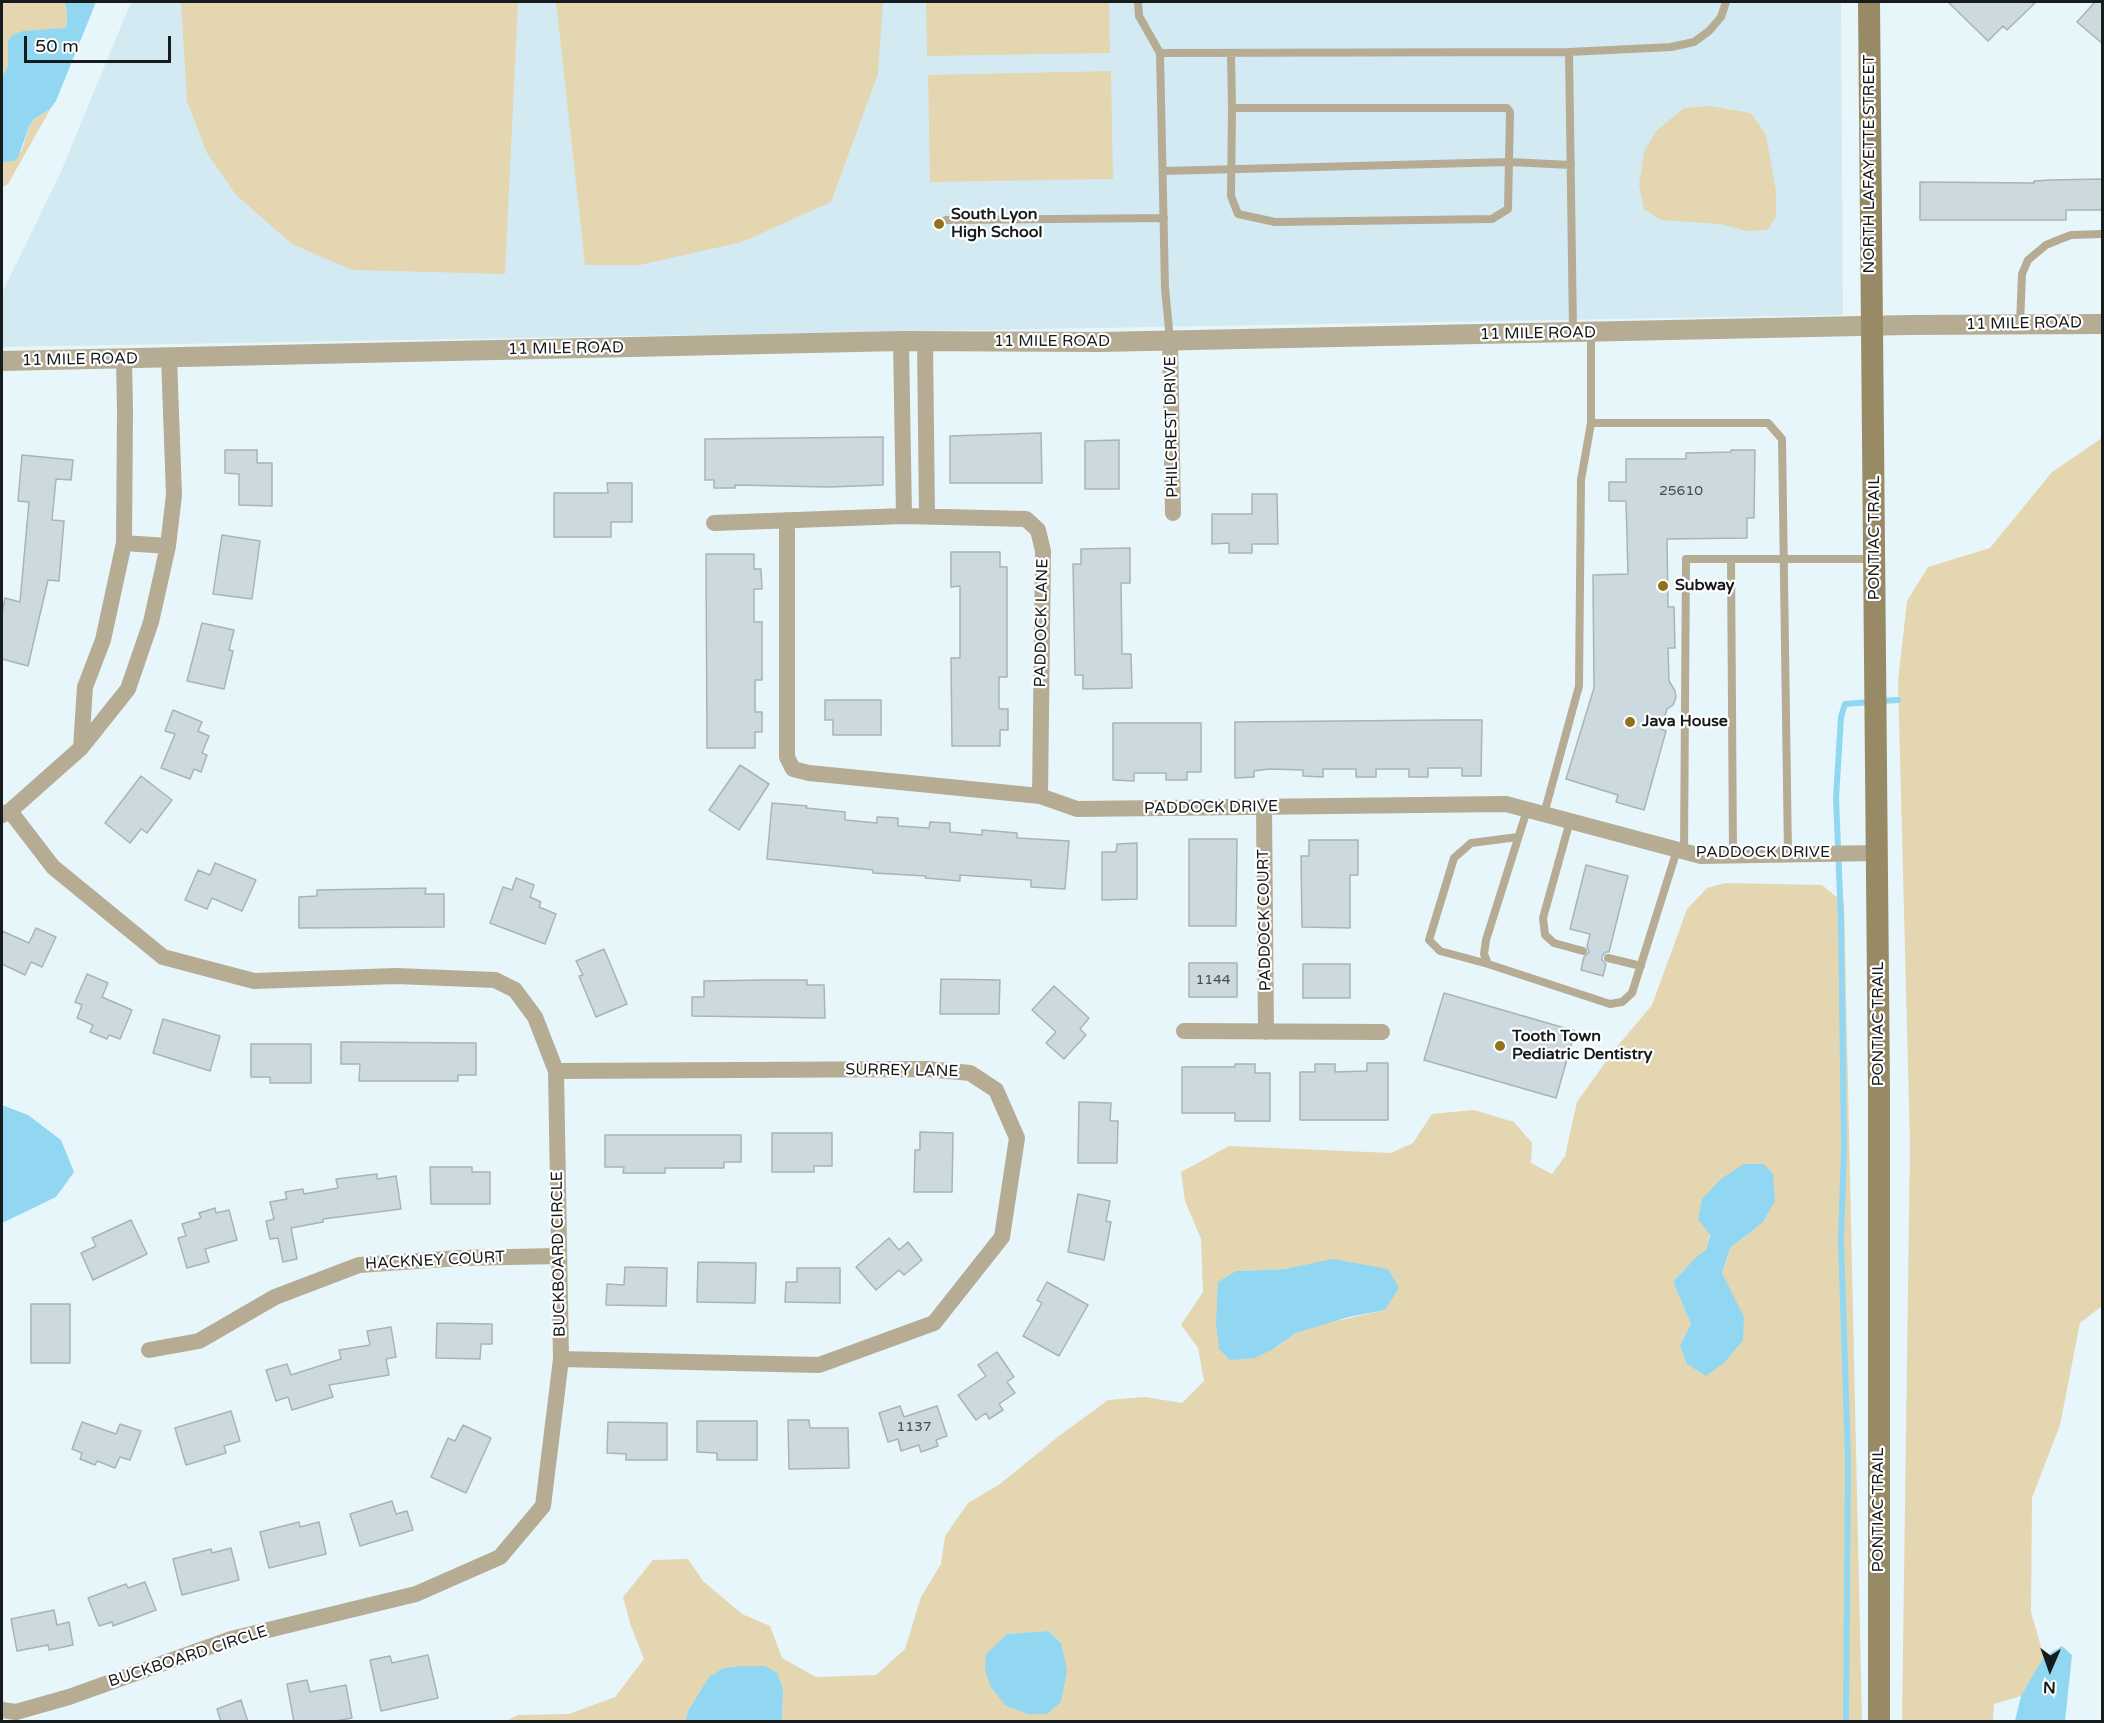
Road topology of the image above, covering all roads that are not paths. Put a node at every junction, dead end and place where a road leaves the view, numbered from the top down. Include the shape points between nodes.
1 (1138, 2) edge
2 (1725, 2) edge
3 (1869, 2) edge
4 (1160, 52) junction
5 (1569, 52) junction
6 (1230, 53) junction
7 (1232, 108) junction
8 (1509, 162) junction
9 (1570, 165) junction
10 (1231, 169) junction
11 (1163, 171) junction
12 (1164, 218) junction
13 (946, 220) dead end
14 (2103, 234) edge
15 (2103, 324) edge
16 (2020, 325) junction
17 (1871, 326) junction
18 (1582, 333) junction
19 (901, 341) junction
20 (925, 341) junction
21 (1170, 341) junction
22 (169, 358) junction
23 (124, 359) junction
24 (2, 361) edge
25 (1591, 423) junction
26 (1173, 513) dead end
27 (904, 516) junction
28 (927, 516) junction
29 (787, 520) junction
30 (714, 523) dead end
31 (124, 543) junction
32 (168, 546) junction
33 (1731, 559) junction
34 (1784, 559) junction
35 (1875, 559) junction
36 (81, 748) junction
37 (1040, 796) junction
38 (1264, 808) junction
39 (1527, 810) junction
40 (6, 813) edge
41 (1544, 814) junction
42 (1570, 821) junction
43 (1518, 837) junction
44 (1681, 851) junction
45 (1877, 853) junction
46 (1733, 855) junction
47 (1788, 855) junction
48 (1583, 951) dead end
49 (1608, 958) dead end
50 (1488, 964) junction
51 (1641, 966) junction
52 (1184, 1030) dead end
53 (1266, 1032) junction
54 (1382, 1032) dead end
55 (556, 1071) junction
56 (559, 1256) junction
57 (149, 1350) dead end
58 (561, 1359) junction
59 (2, 1710) edge
60 (1879, 1722) edge

1 - 4 lane via 1139,16
2 - 5 lane via 1721,17 1694,42 1671,47
3 - 17 main road, NORTH LAFAYETTE STREET
4 - 6 lane
4 - 11 lane
5 - 6 lane
5 - 9 lane
6 - 7 lane
7 - 8 lane via 1507,108
7 - 10 lane
8 - 9 lane
8 - 10 lane
8 - 10 lane via 1508,209 1492,219 1275,222 1238,214 1231,196
9 - 18 lane
10 - 11 lane
11 - 12 lane
12 - 13 lane
12 - 21 lane
14 - 16 lane via 2058,240 2028,260 2022,274
15 - 16 street, 11 MILE ROAD
16 - 17 street, 11 MILE ROAD
17 - 18 street, 11 MILE ROAD
17 - 35 main road, PONTIAC TRAIL
18 - 21 street, 11 MILE ROAD
18 - 25 lane
19 - 20 street, 11 MILE ROAD
19 - 22 street, 11 MILE ROAD
19 - 27 street
20 - 21 street, 11 MILE ROAD
20 - 28 street
21 - 26 street, PHILCREST DRIVE
22 - 23 street, 11 MILE ROAD
22 - 32 street via 174,495
23 - 24 street, 11 MILE ROAD
23 - 31 street
25 - 34 lane via 1768,423 1782,439
25 - 41 lane via 1581,480 1579,686
27 - 28 street, PADDOCK LANE
27 - 29 street, PADDOCK LANE
28 - 37 street, PADDOCK LANE via 1026,519 1038,530 1043,551
29 - 30 street, PADDOCK LANE
29 - 37 street, PADDOCK DRIVE via 787,757 793,769
31 - 32 street
31 - 36 street via 103,640 85,687
32 - 36 street via 151,622 128,689
33 - 34 lane
33 - 44 lane via 1686,558
33 - 46 lane
34 - 35 lane
34 - 47 lane
35 - 45 main road, PONTIAC TRAIL
36 - 40 street
37 - 38 street, PADDOCK DRIVE via 1077,809
38 - 39 street, PADDOCK DRIVE via 1506,804
38 - 53 street, PADDOCK COURT
39 - 41 street, PADDOCK DRIVE
39 - 43 lane
40 - 55 street, BUCKBOARD CIRCLE via 53,867 163,957 254,981 396,975 495,980 515,990 535,1017
41 - 42 street, PADDOCK DRIVE
42 - 44 street, PADDOCK DRIVE
42 - 48 lane via 1543,918 1545,935 1554,943
43 - 50 lane via 1486,940 1484,954
43 - 50 lane via 1471,843 1454,858 1429,940 1440,951
44 - 46 street, PADDOCK DRIVE via 1701,856
44 - 51 lane
45 - 47 street, PADDOCK DRIVE
45 - 60 main road, PONTIAC TRAIL
46 - 47 street, PADDOCK DRIVE
49 - 51 lane
50 - 51 lane via 1610,1004 1622,1002 1632,993
52 - 53 street
53 - 54 street
55 - 56 street, BUCKBOARD CIRCLE
55 - 58 street, SURREY LANE via 970,1072 996,1090 1017,1138 1002,1237 934,1323 819,1365
56 - 57 street, HACKNEY COURT via 359,1265 276,1297 200,1341
56 - 58 street, BUCKBOARD CIRCLE
58 - 59 street, BUCKBOARD CIRCLE via 543,1506 500,1557 416,1594 231,1639 69,1697 16,1712

